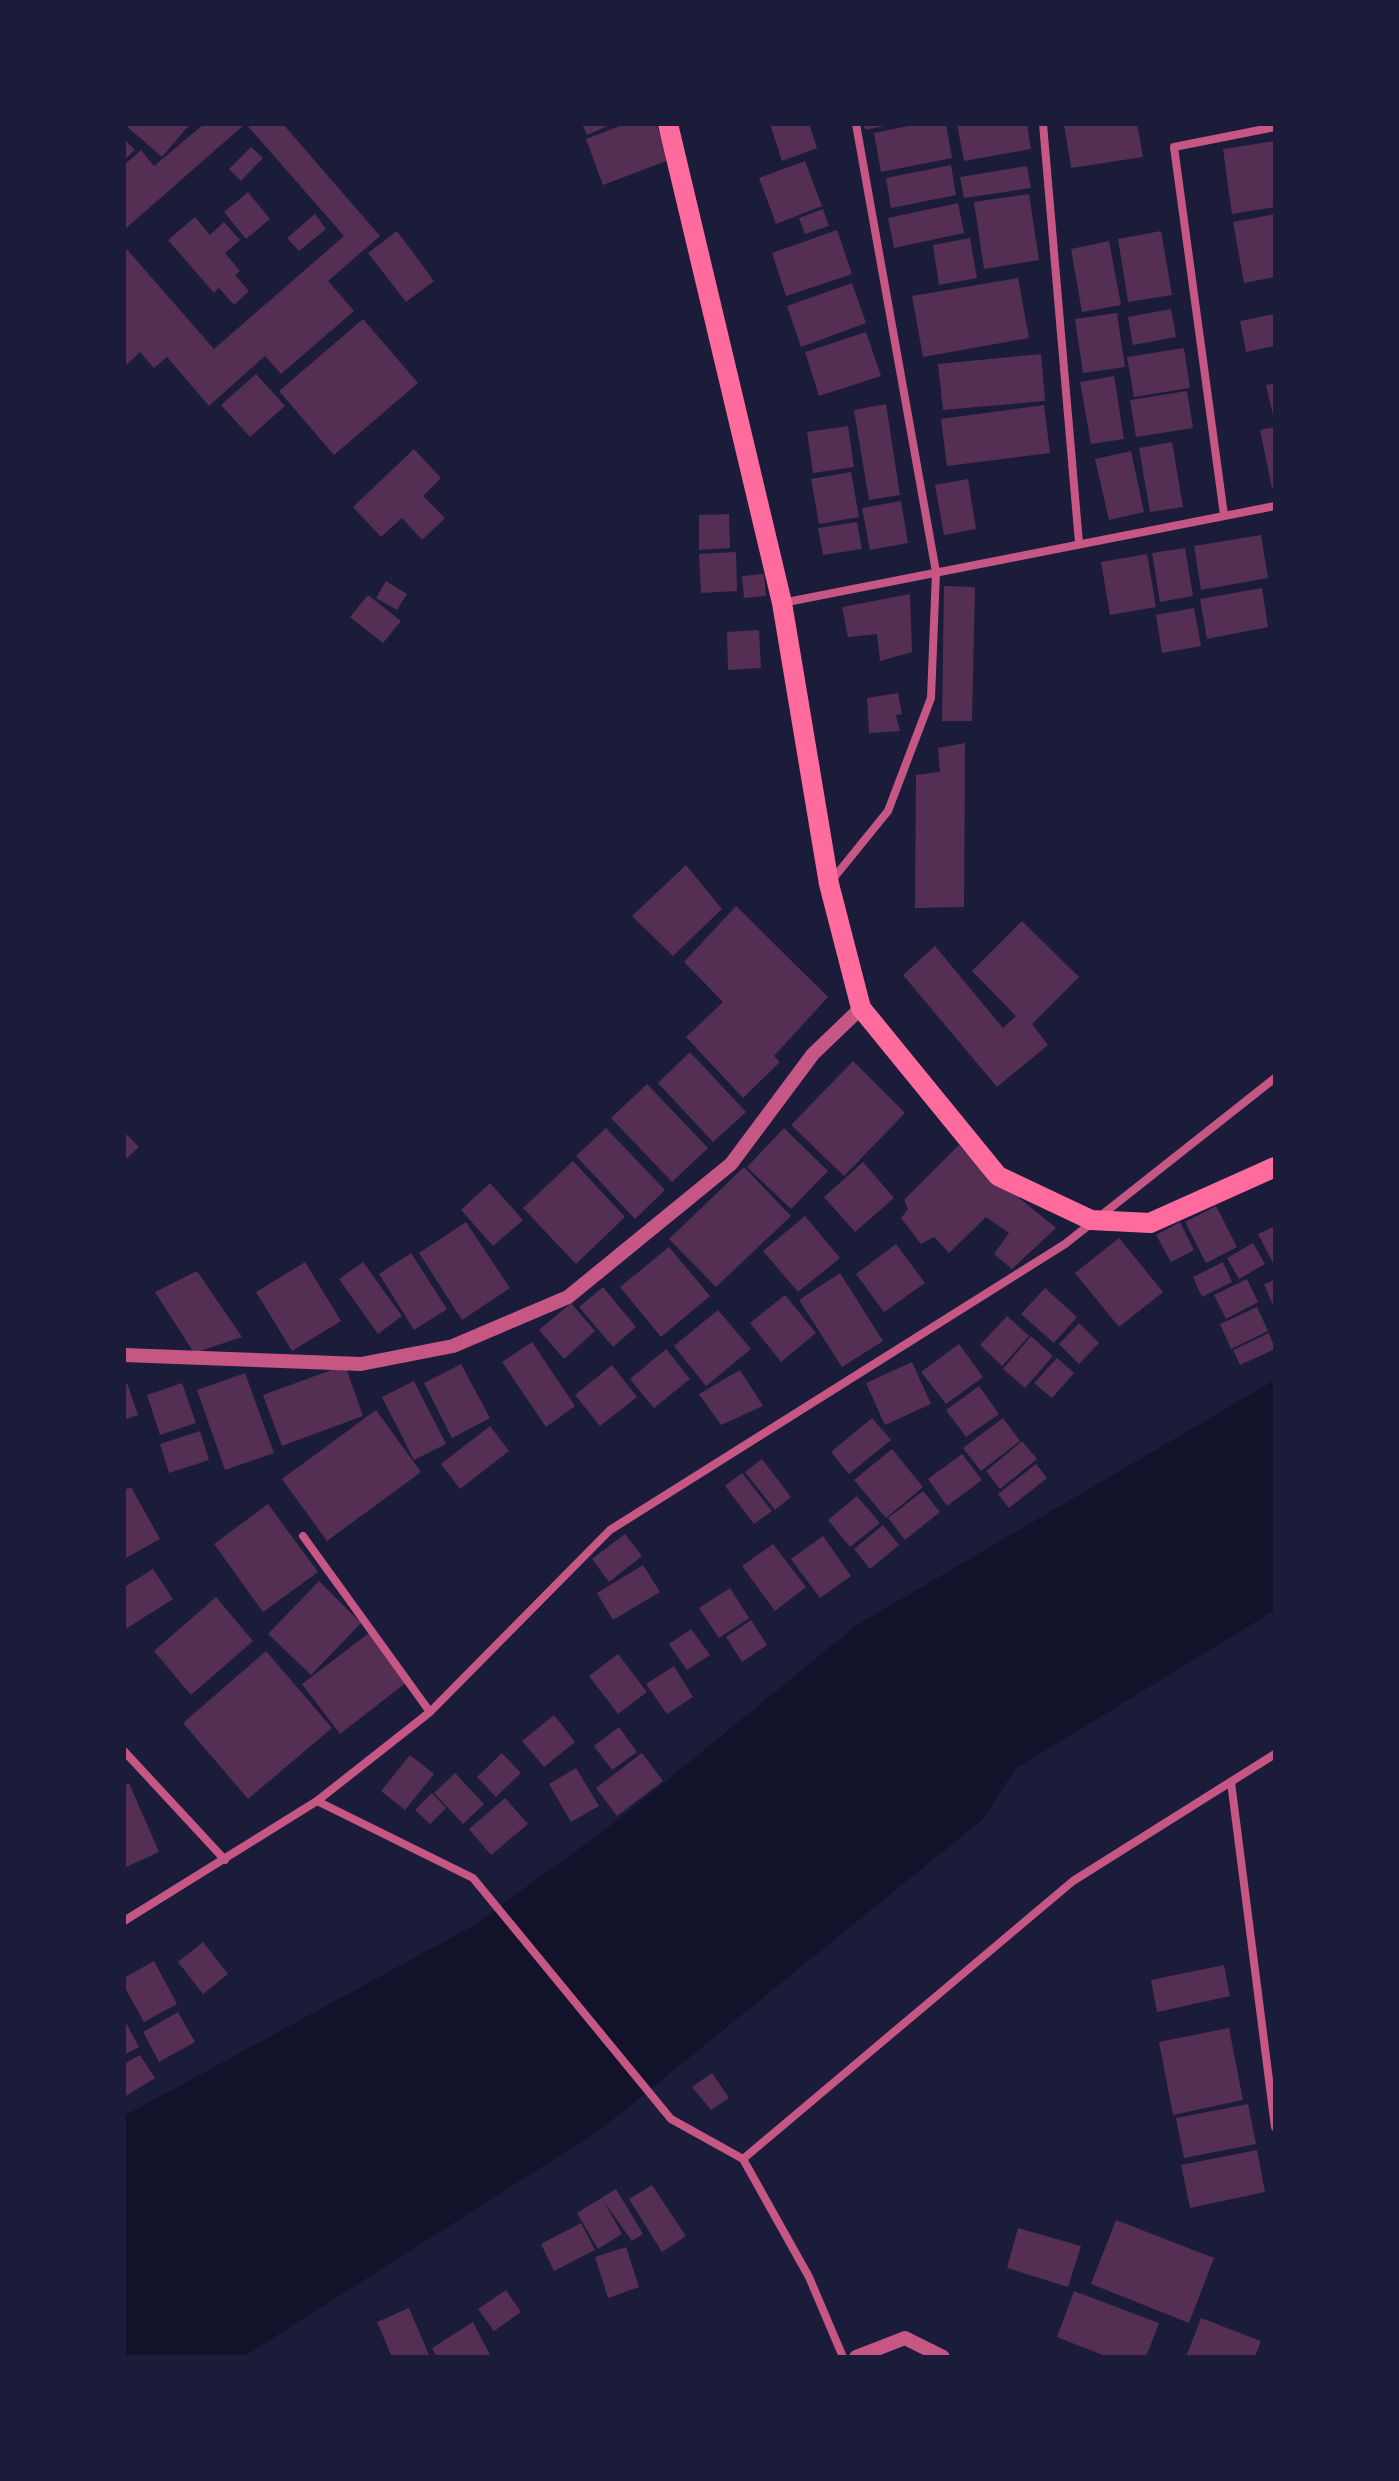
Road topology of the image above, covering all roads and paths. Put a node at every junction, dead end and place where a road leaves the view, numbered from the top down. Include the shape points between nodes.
1 (856, 124) edge
2 (1043, 124) edge
3 (671, 125) edge
4 (1275, 127) edge
5 (1275, 506) edge
6 (1224, 515) junction
7 (1079, 543) junction
8 (936, 572) junction
9 (782, 603) junction
10 (829, 884) junction
11 (861, 1008) junction
12 (1275, 1078) edge
13 (1275, 1167) edge
14 (1091, 1220) junction
15 (124, 1355) edge
16 (303, 1536) dead end
17 (430, 1712) junction
18 (124, 1751) edge
19 (1275, 1754) edge
20 (1231, 1782) junction
21 (317, 1801) junction
22 (225, 1860) junction
23 (124, 1921) edge
24 (1275, 2127) edge
25 (743, 2159) junction
26 (843, 2357) edge
27 (856, 2357) edge
28 (943, 2357) edge

1 - 8 street
2 - 7 street
3 - 9 main road
4 - 6 street via 1174,147
5 - 6 street
6 - 7 street
7 - 8 street
8 - 9 street
8 - 10 street via 931,698 888,811
9 - 10 main road
10 - 11 main road
11 - 14 main road via 998,1176
11 - 15 street via 813,1054 731,1164 568,1297 453,1346 361,1364
12 - 14 street
13 - 14 main road via 1150,1223
14 - 17 street via 1065,1244 610,1530
16 - 17 street
17 - 21 street
18 - 22 street
19 - 20 street
20 - 24 street
20 - 25 street via 1073,1881
21 - 22 street
21 - 25 street via 473,1878 671,2119
22 - 23 street
25 - 26 street via 809,2277
27 - 28 street via 905,2338

